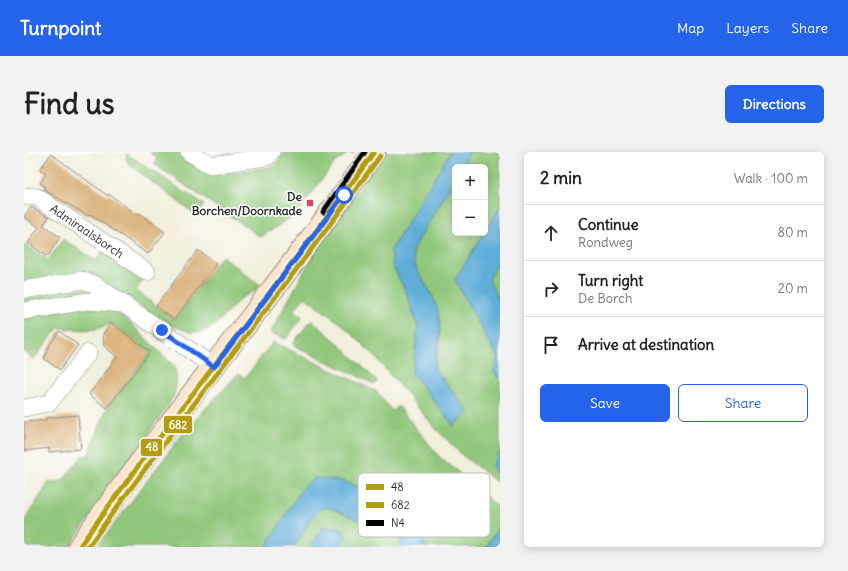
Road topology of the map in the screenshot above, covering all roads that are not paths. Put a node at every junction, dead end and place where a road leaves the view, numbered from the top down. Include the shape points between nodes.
1 (190, 152) edge
2 (271, 152) edge
3 (374, 152) edge
4 (24, 196) edge
5 (147, 272) dead end
6 (24, 290) edge
7 (124, 304) junction
8 (24, 311) edge
9 (88, 353) dead end
10 (214, 367) junction
11 (24, 408) edge
12 (79, 547) edge

1 - 2 street via 210,165 267,157
3 - 10 main road via 329,216
4 - 5 street, Admiraalsborch via 37,197
6 - 7 street via 82,280 96,284
7 - 8 street via 88,301
7 - 10 street
9 - 11 street via 49,403
10 - 12 main road

